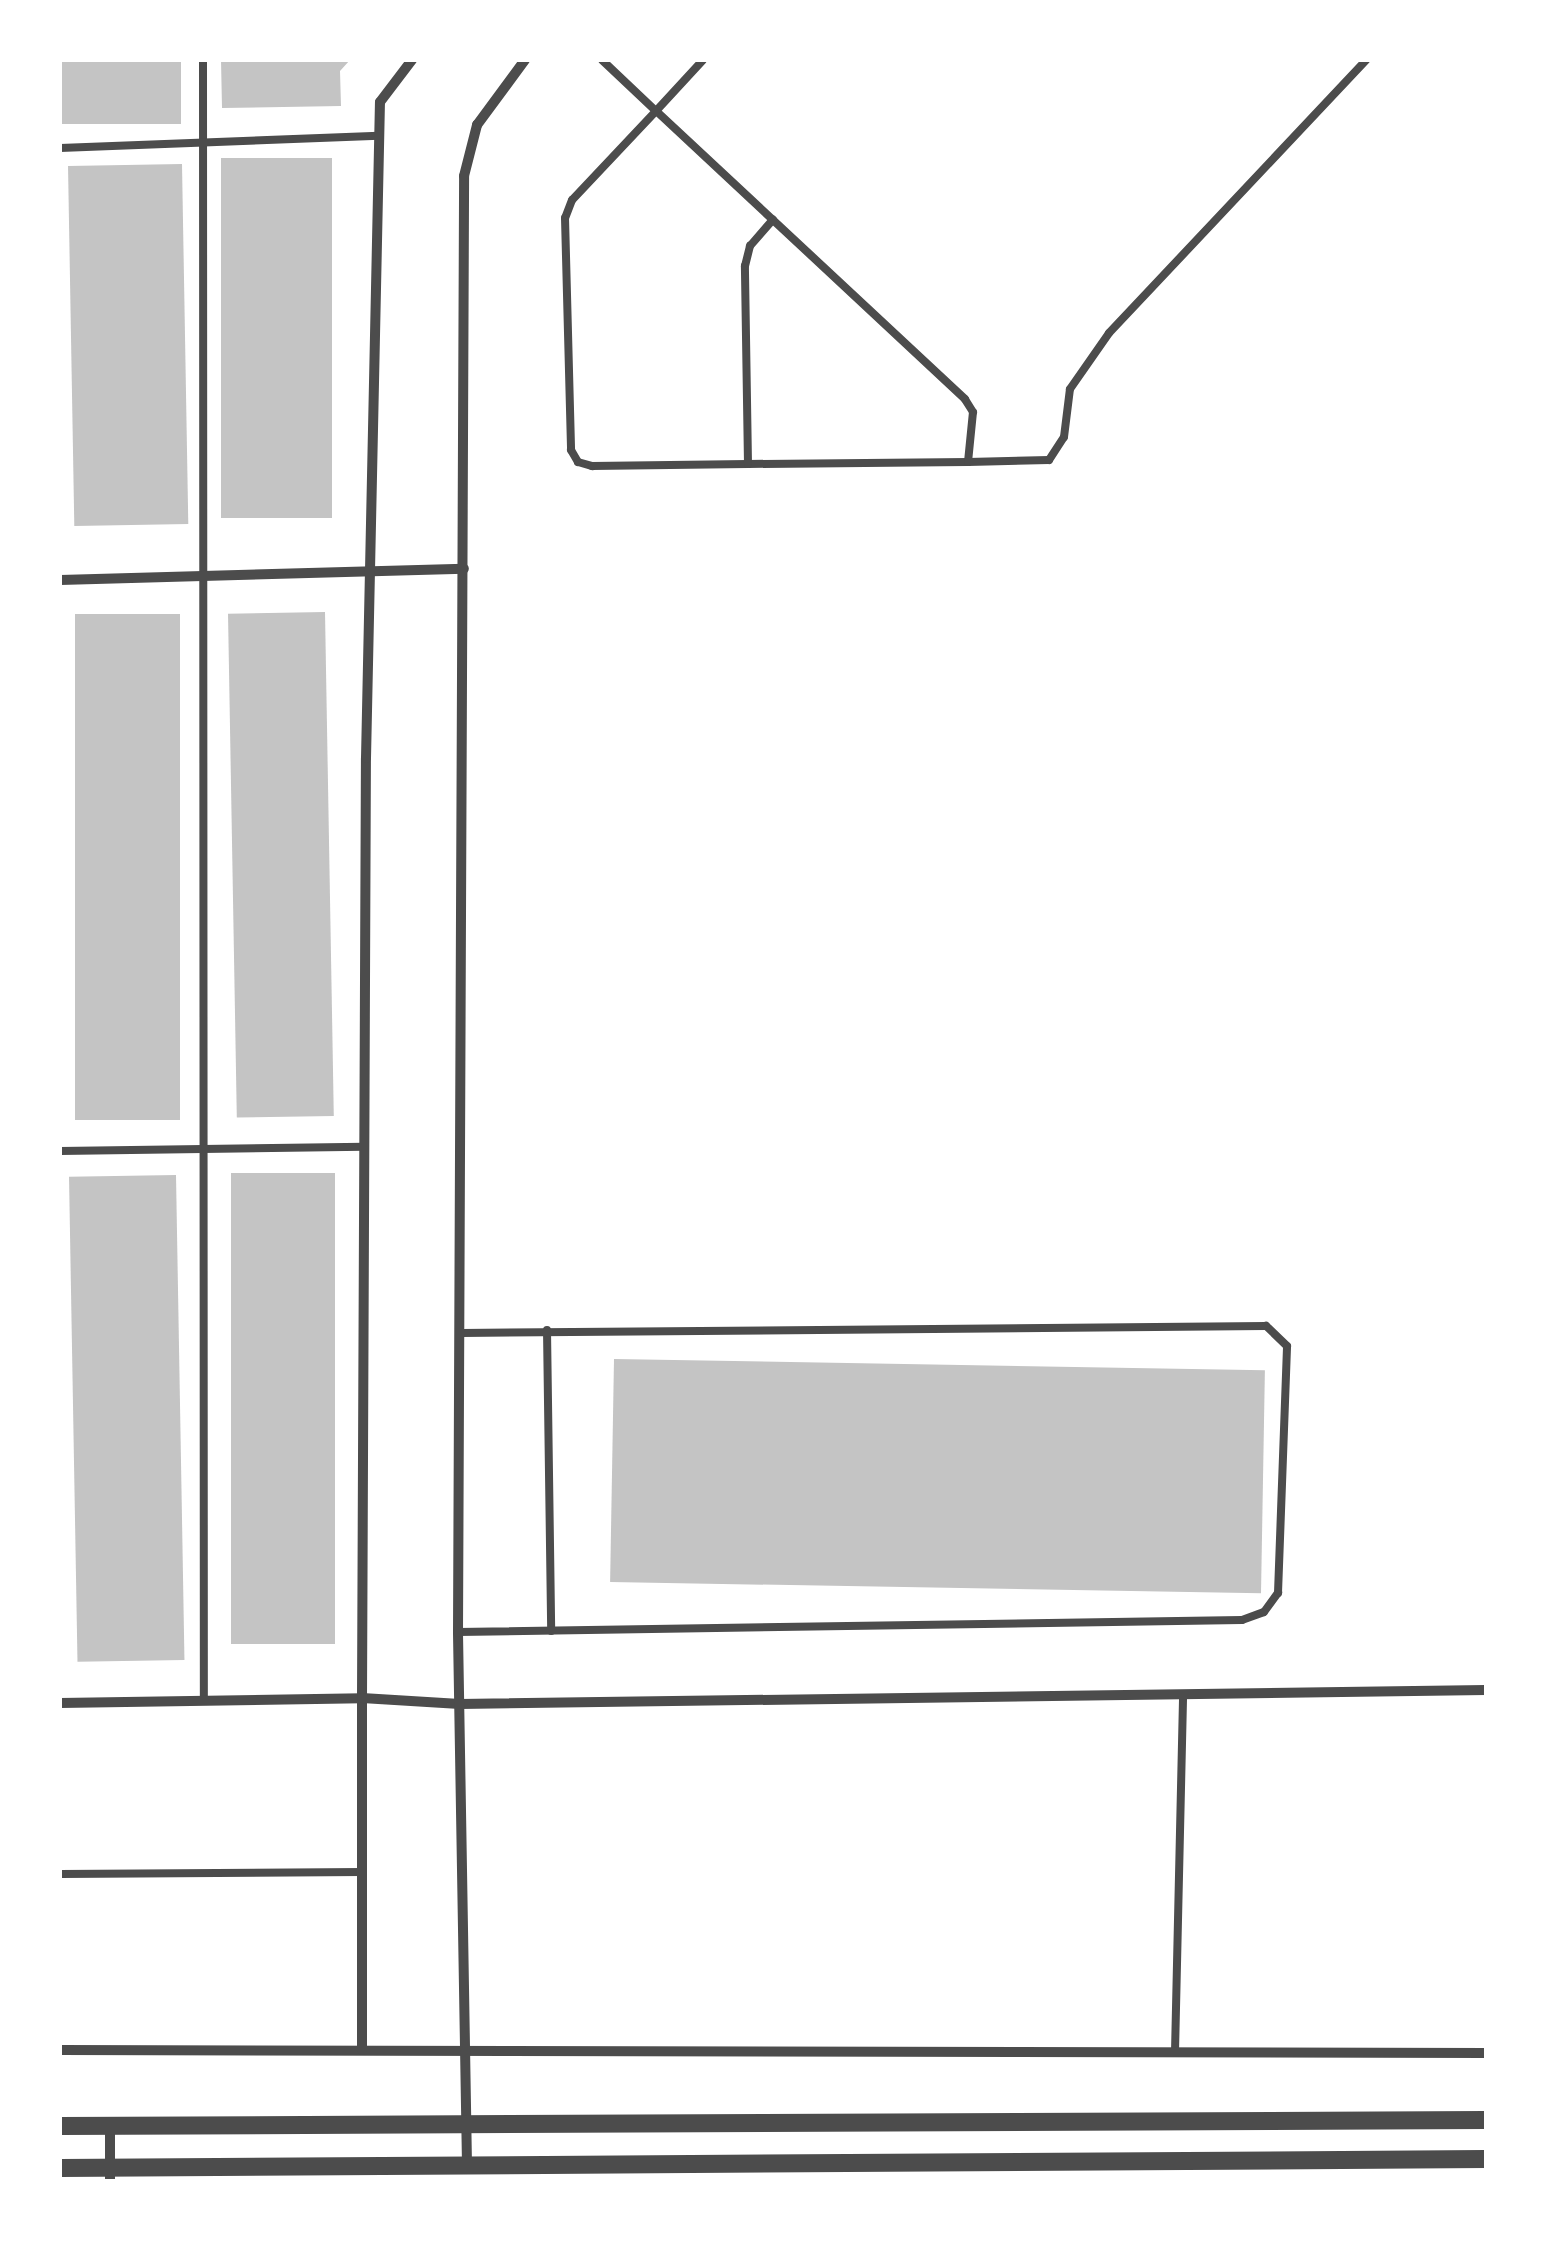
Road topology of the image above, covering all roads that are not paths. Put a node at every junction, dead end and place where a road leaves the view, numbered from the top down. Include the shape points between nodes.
1 (203, 60) edge
2 (412, 60) edge
3 (525, 60) edge
4 (602, 60) edge
5 (703, 60) edge
6 (1366, 60) edge
7 (656, 111) junction
8 (379, 136) junction
9 (204, 140) junction
10 (60, 148) edge
11 (773, 220) junction
12 (968, 462) junction
13 (748, 464) junction
14 (464, 569) junction
15 (370, 570) junction
16 (204, 576) junction
17 (60, 580) edge
18 (364, 1147) junction
19 (205, 1149) junction
20 (60, 1151) edge
21 (547, 1330) junction
22 (462, 1333) junction
23 (551, 1631) junction
24 (458, 1632) junction
25 (1486, 1690) edge
26 (1183, 1694) junction
27 (362, 1698) junction
28 (204, 1700) junction
29 (60, 1703) edge
30 (460, 1704) junction
31 (362, 1872) junction
32 (60, 1874) edge
33 (60, 2050) edge
34 (362, 2050) junction
35 (465, 2051) junction
36 (1175, 2052) junction
37 (1486, 2053) edge
38 (1486, 2120) edge
39 (60, 2126) edge
40 (110, 2126) junction
41 (466, 2126) junction
42 (1486, 2160) edge
43 (467, 2164) junction
44 (60, 2168) edge
45 (110, 2175) edge

1 - 9 lane
2 - 8 street via 380,102
3 - 14 street via 477,125 464,176
4 - 7 lane
5 - 7 lane
6 - 12 lane via 1109,333 1070,389 1064,437 1049,460
7 - 11 lane
7 - 13 lane via 572,200 565,218 571,450 578,462 592,466
8 - 9 lane
8 - 15 street
9 - 10 lane
9 - 16 lane
11 - 12 lane via 965,399 972,412
11 - 13 lane via 750,246 744,266
12 - 13 lane
14 - 15 street
14 - 22 street
15 - 16 street
15 - 18 street
16 - 17 street
16 - 19 lane
18 - 19 lane
18 - 27 street
19 - 20 lane
19 - 28 lane
21 - 22 lane
21 - 23 lane
21 - 23 lane via 1266,1326 1287,1346 1278,1592 1264,1612 1242,1620
22 - 24 street
23 - 24 lane
24 - 30 street
25 - 26 street
26 - 30 street
26 - 36 lane
27 - 28 street
27 - 30 street
27 - 31 street
28 - 29 street
30 - 35 street
31 - 32 lane
31 - 34 street
33 - 34 street
34 - 35 street
35 - 36 street
35 - 41 street
36 - 37 street
38 - 41 street
39 - 40 street
40 - 41 street
40 - 45 street
41 - 43 street
42 - 43 street
43 - 45 street
44 - 45 street

